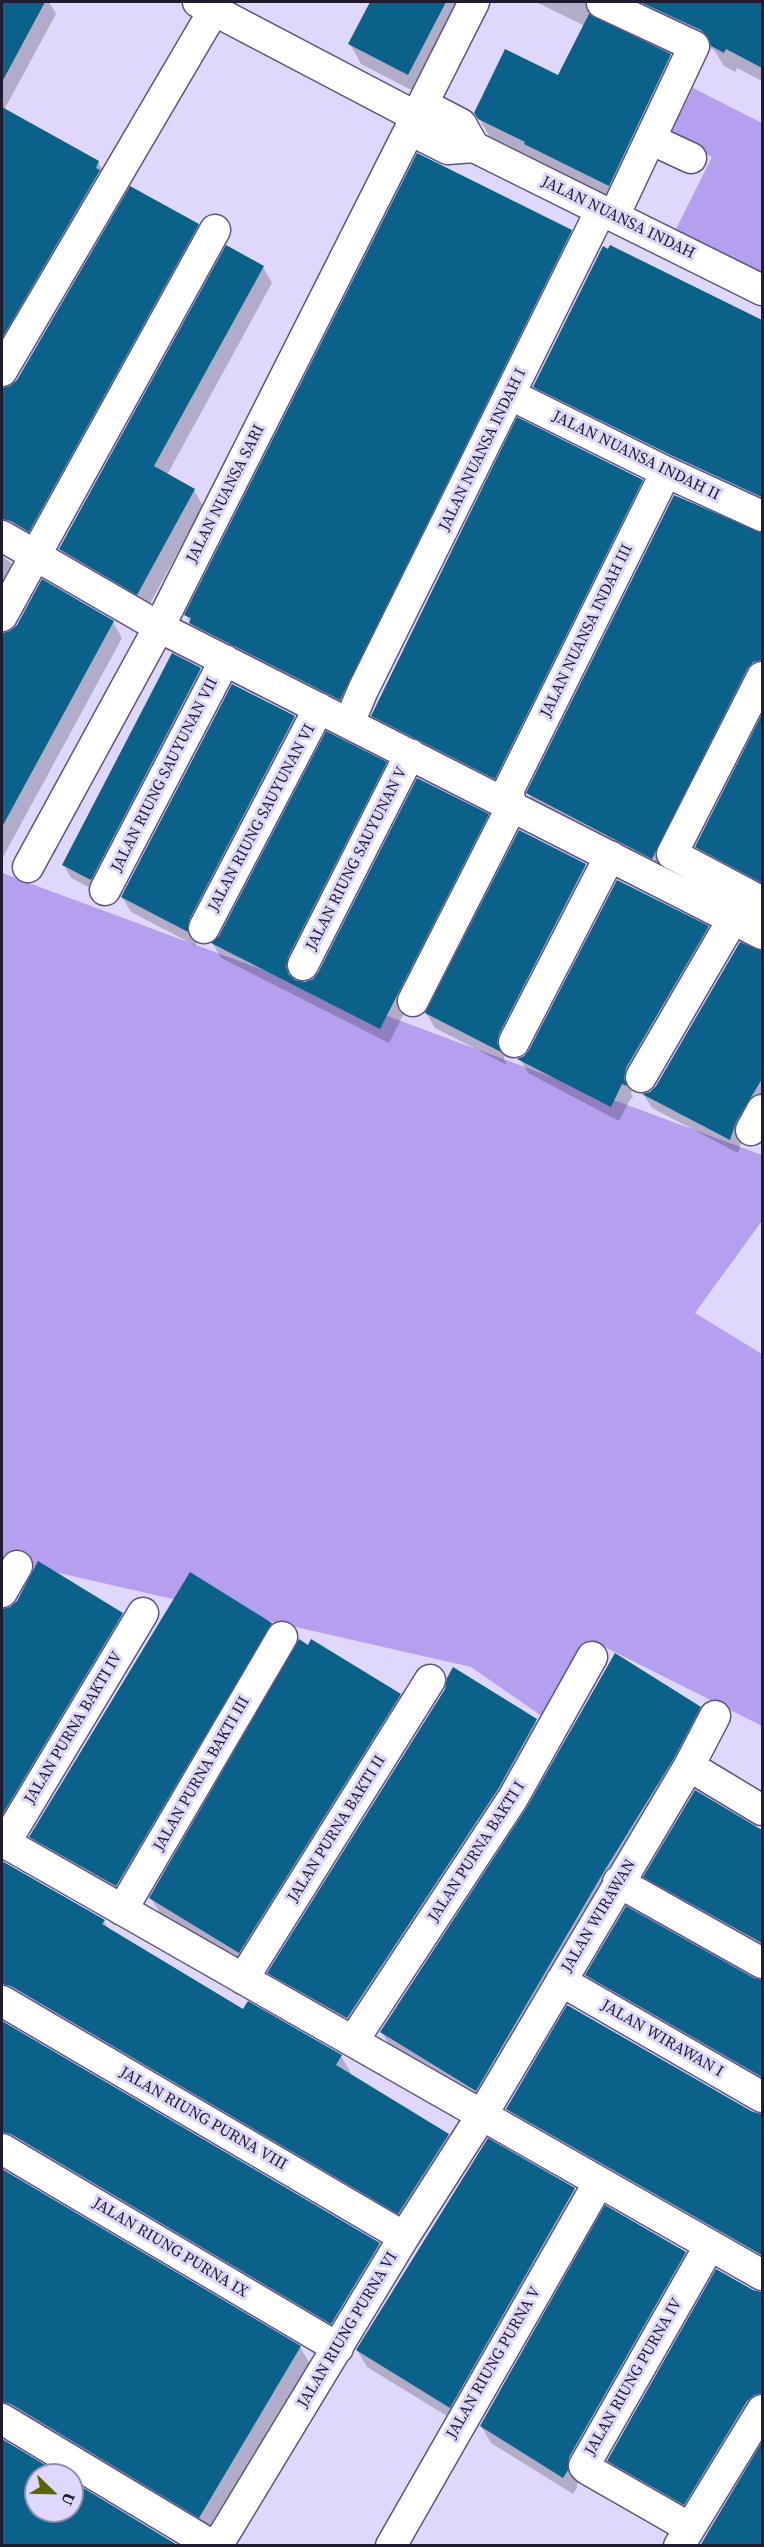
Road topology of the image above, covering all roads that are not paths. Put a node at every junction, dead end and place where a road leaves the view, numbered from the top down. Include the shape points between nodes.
1 (474, 2) edge
2 (602, 3) edge
3 (206, 6) edge
4 (420, 127) junction
5 (650, 139) junction
6 (691, 158) dead end
7 (608, 213) junction
8 (215, 230) dead end
9 (762, 290) edge
10 (2, 371) edge
11 (511, 395) junction
12 (666, 472) junction
13 (762, 516) edge
14 (2, 536) edge
15 (36, 556) junction
16 (2, 616) edge
17 (159, 627) junction
18 (225, 660) junction
19 (762, 677) edge
20 (319, 708) junction
21 (754, 713) edge
22 (349, 723) junction
23 (410, 754) junction
24 (510, 799) junction
25 (610, 856) junction
26 (28, 867) dead end
27 (105, 890) dead end
28 (762, 902) edge
29 (733, 919) junction
30 (204, 928) dead end
31 (762, 934) edge
32 (303, 965) dead end
33 (413, 1001) dead end
34 (514, 1042) dead end
35 (640, 1077) dead end
36 (17, 1566) dead end
37 (2, 1592) edge
38 (143, 1613) dead end
39 (282, 1637) dead end
40 (591, 1657) dead end
41 (430, 1680) dead end
42 (715, 1716) dead end
43 (689, 1766) junction
44 (762, 1810) edge
45 (3, 1842) edge
46 (618, 1882) junction
47 (122, 1910) junction
48 (762, 1963) edge
49 (243, 1979) junction
50 (561, 1980) junction
51 (2, 2001) edge
52 (353, 2041) junction
53 (762, 2097) edge
54 (482, 2115) junction
55 (2, 2149) edge
56 (599, 2182) junction
57 (404, 2237) junction
58 (710, 2245) junction
59 (762, 2275) edge
60 (338, 2348) junction
61 (762, 2410) edge
62 (2, 2419) edge
63 (684, 2537) edge
64 (215, 2546) edge
65 (391, 2546) edge

1 - 4 street, JALAN NUANSA SARI via 439,70
2 - 5 street, JALAN NUANSA INDAH I via 694,46
3 - 4 street
3 - 10 street
4 - 7 street, JALAN NUANSA INDAH via 436,111 468,136
4 - 17 street, JALAN NUANSA SARI
5 - 6 street
5 - 7 street, JALAN NUANSA INDAH I
7 - 9 street, JALAN NUANSA INDAH
7 - 11 street, JALAN NUANSA INDAH I
8 - 15 street
11 - 12 street, JALAN NUANSA INDAH II
11 - 22 street, JALAN NUANSA INDAH I
12 - 13 street, JALAN NUANSA INDAH II
12 - 24 street, JALAN NUANSA INDAH III
14 - 15 street
15 - 16 street
15 - 17 street
17 - 18 street
17 - 26 street, JALAN NUANSA SARI
18 - 20 street
18 - 27 street, JALAN RIUNG SAUYUNAN VII
19 - 21 street
20 - 22 street
20 - 30 street, JALAN RIUNG SAUYUNAN VI
21 - 28 street via 672,854
22 - 23 street
23 - 24 street
23 - 32 street, JALAN RIUNG SAUYUNAN V
24 - 25 street
24 - 33 street, JALAN NUANSA INDAH III
25 - 29 street
25 - 34 street
29 - 31 street
29 - 35 street
36 - 37 street
38 - 45 street, JALAN PURNA BAKTI IV
39 - 47 street, JALAN PURNA BAKTI III
40 - 52 street, JALAN PURNA BAKTI I via 513,1798
41 - 49 street, JALAN PURNA BAKTI II
42 - 43 street, JALAN WIRAWAN
43 - 44 street
43 - 46 street, JALAN WIRAWAN
45 - 47 street
46 - 48 street
46 - 50 street, JALAN WIRAWAN
47 - 49 street
49 - 52 street
50 - 53 street, JALAN WIRAWAN I
50 - 54 street, JALAN WIRAWAN
51 - 57 street, JALAN RIUNG PURNA VIII
52 - 54 street
54 - 56 street
54 - 57 street, JALAN RIUNG PURNA VI
55 - 60 street, JALAN RIUNG PURNA IX
56 - 58 street
56 - 65 street, JALAN RIUNG PURNA V
57 - 60 street, JALAN RIUNG PURNA VI
58 - 59 street
58 - 63 street, JALAN RIUNG PURNA IV via 584,2466
60 - 64 street, JALAN RIUNG PURNA VI
61 - 63 street
62 - 64 street

